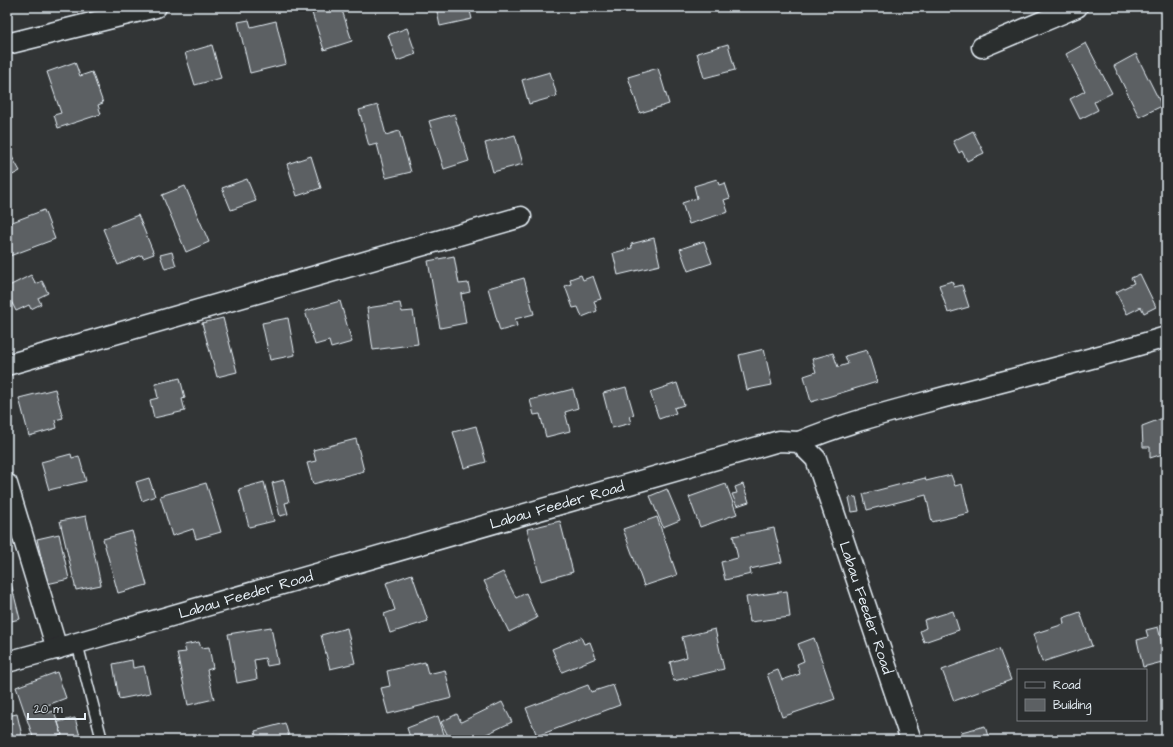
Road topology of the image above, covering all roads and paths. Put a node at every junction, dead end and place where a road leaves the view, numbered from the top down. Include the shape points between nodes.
1 (156, 7) edge
2 (1077, 7) edge
3 (7, 44) edge
4 (982, 47) dead end
5 (521, 217) dead end
6 (1166, 337) edge
7 (7, 365) edge
8 (800, 442) junction
9 (7, 484) edge
10 (77, 644) junction
11 (57, 649) junction
12 (7, 662) edge
13 (102, 740) edge
14 (910, 740) edge

1 - 3 street
2 - 4 street
5 - 7 street
6 - 8 street via 866,418 826,430
8 - 10 street, Labau Feeder Road via 779,441
8 - 14 street, Labau Feeder Road via 816,459
9 - 11 street
10 - 11 street, Labau Feeder Road
10 - 13 lane
11 - 12 street, Labau Feeder Road

